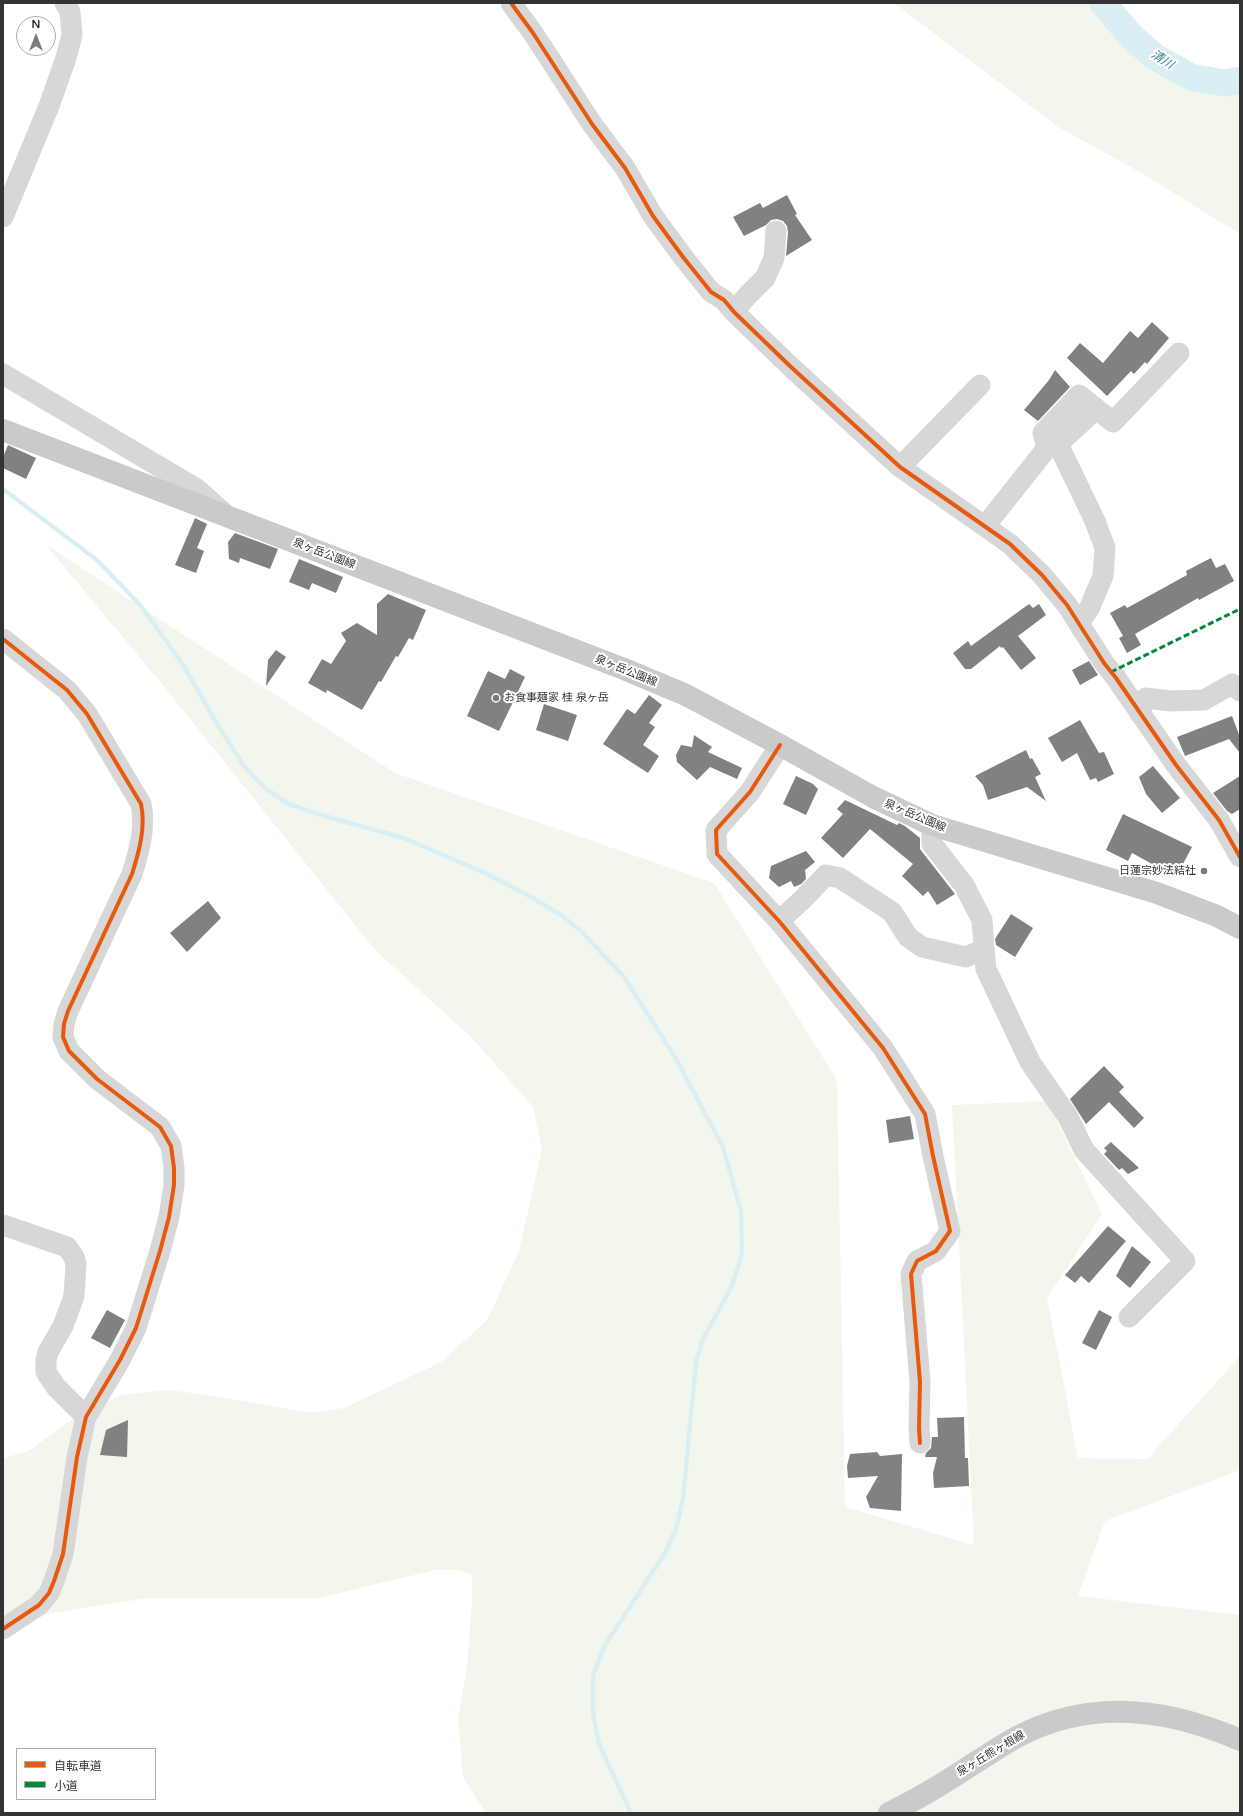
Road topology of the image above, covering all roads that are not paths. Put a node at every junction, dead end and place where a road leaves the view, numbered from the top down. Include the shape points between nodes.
1 (65, 3) edge
2 (511, 3) edge
3 (3, 217) edge
4 (776, 231) dead end
5 (734, 312) junction
6 (1179, 353) dead end
7 (3, 374) edge
8 (980, 385) dead end
9 (1096, 409) junction
10 (3, 430) edge
11 (900, 467) junction
12 (227, 516) junction
13 (985, 526) junction
14 (1079, 623) junction
15 (3, 639) edge
16 (1240, 691) edge
17 (1138, 712) junction
18 (780, 745) junction
19 (932, 825) junction
20 (1240, 857) edge
21 (779, 921) junction
22 (1240, 928) edge
23 (984, 949) junction
24 (3, 1224) edge
25 (1129, 1317) dead end
26 (86, 1418) junction
27 (920, 1443) dead end
28 (3, 1629) edge
29 (1240, 1740) edge
30 (889, 1813) edge

1 - 3 street via 70,12 72,35 66,58
2 - 5 street via 533,32 592,124 625,168 666,234 711,292 724,300
4 - 5 street via 774,258 765,278
5 - 11 street
6 - 9 street via 1113,422
7 - 12 street via 197,489
8 - 11 street
9 - 13 street via 1080,395 1043,433 1047,448
9 - 14 street via 1058,444 1095,521 1105,548 1103,576 1089,609
10 - 12 main road, 泉ヶ岳公園線
11 - 13 street
12 - 18 main road, 泉ヶ岳公園線 via 624,669 686,695
13 - 14 street via 1010,544 1042,575
14 - 17 street
15 - 26 street via 67,690 87,714 137,796 143,812 140,846 132,874 68,1011 63,1037 65,1045 96,1080 150,1118 163,1131 171,1146 174,1185 160,1251 136,1328
16 - 17 street via 1232,684 1204,700 1171,701 1146,698
17 - 20 street via 1219,820
18 - 19 main road, 泉ヶ岳公園線 via 873,797
18 - 21 street via 750,792 716,830 717,854
19 - 22 main road, 泉ヶ岳公園線 via 1157,893 1217,916
19 - 23 street via 932,844 964,885 982,920
21 - 23 street via 826,875 840,878 892,912 908,937 922,947 966,957
21 - 27 street via 883,1048 925,1114 950,1231 936,1251 917,1261 911,1274 920,1382
23 - 25 street via 986,968 1030,1062 1068,1117 1084,1150 1185,1261
24 - 26 street via 67,1247 74,1257 74,1296 63,1326 48,1352 46,1372 56,1387
26 - 28 street via 77,1457 63,1554 54,1581 49,1593 39,1605
29 - 30 main road, 泉ヶ丘熊ヶ根線 via 1214,1728 1180,1718 1153,1714 1128,1711 1075,1716 1049,1723 1017,1737 962,1772

